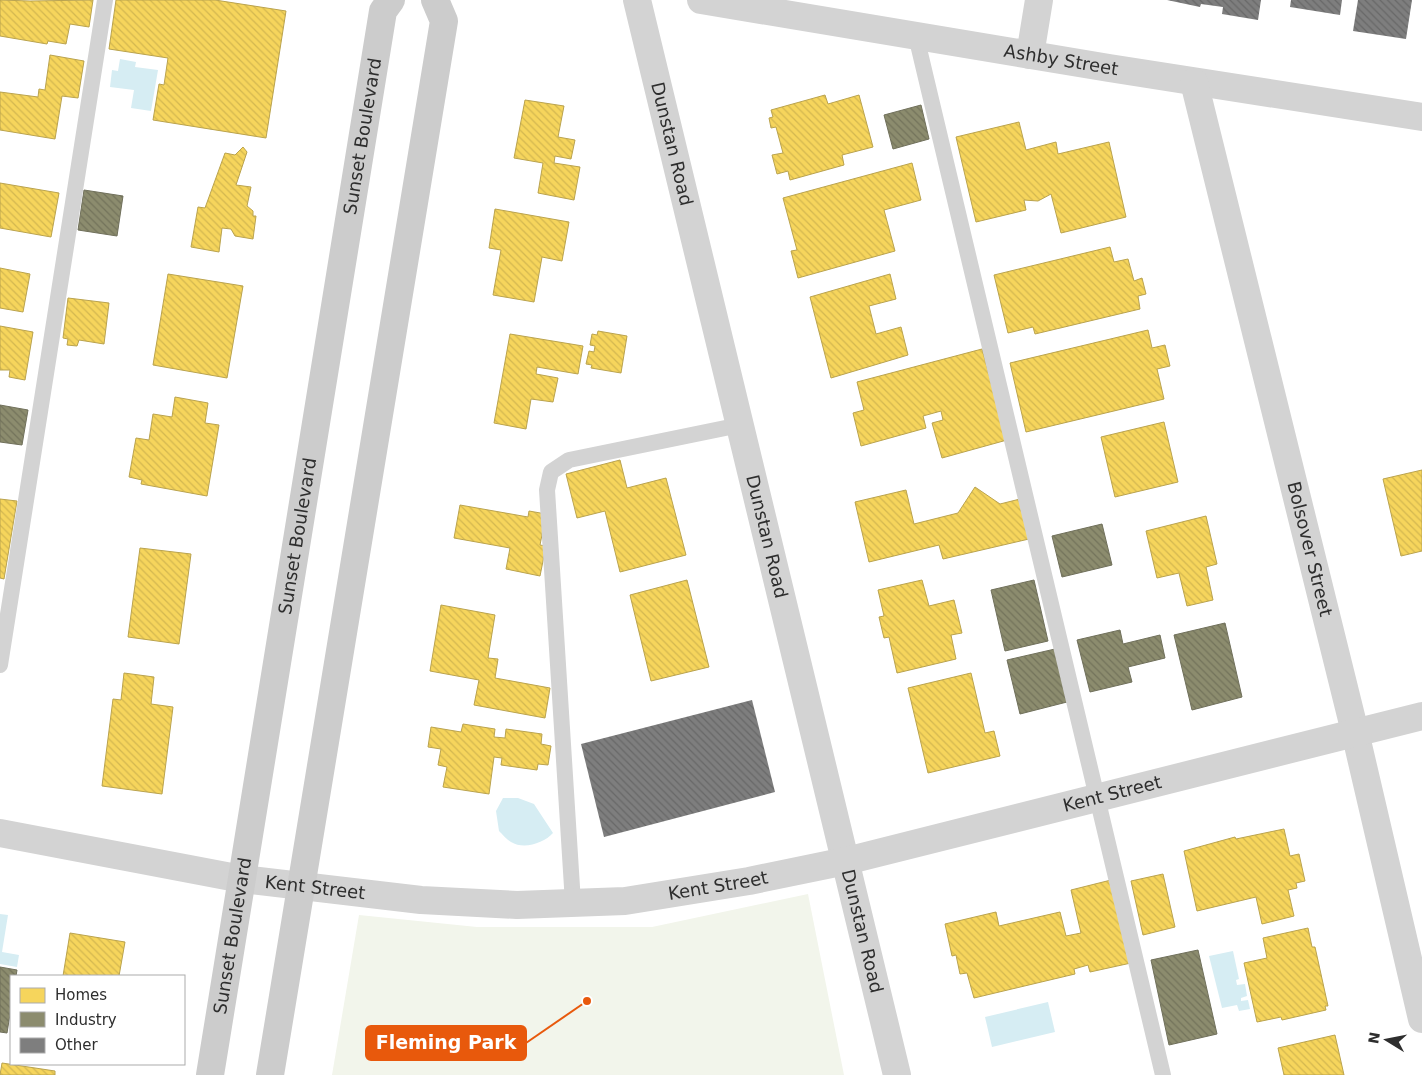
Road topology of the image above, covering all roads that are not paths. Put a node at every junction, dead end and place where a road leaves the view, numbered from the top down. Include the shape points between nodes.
1 (104, 0) edge
2 (391, 0) edge
3 (435, 0) edge
4 (637, 0) edge
5 (701, 0) edge
6 (1039, 0) edge
7 (916, 36) junction
8 (1030, 55) junction
9 (1194, 82) junction
10 (1422, 117) edge
11 (740, 425) junction
12 (0, 665) edge
13 (1422, 716) edge
14 (1355, 732) junction
15 (1098, 797) junction
16 (0, 833) edge
17 (846, 861) junction
18 (242, 879) junction
19 (302, 885) junction
20 (573, 903) junction
21 (1422, 1019) edge
22 (210, 1075) edge
23 (270, 1075) edge
24 (898, 1075) edge
25 (1163, 1075) edge

1 - 12 lane
2 - 18 street, Sunset Boulevard via 383,11
3 - 19 street via 444,21
4 - 11 street, Dunstan Road
5 - 7 street, Ashby Street
6 - 8 street
7 - 8 street, Ashby Street
7 - 15 lane
8 - 9 street, Ashby Street
9 - 10 street, Ashby Street
9 - 14 street, Bolsover Street
11 - 17 street, Dunstan Road
11 - 20 lane via 569,460 551,472 547,490
13 - 14 street, Kent Street
14 - 15 street, Kent Street
14 - 21 street, Bolsover Street
15 - 17 street, Kent Street
15 - 25 lane
16 - 18 street, Kent Street
17 - 20 street, Kent Street via 625,902
17 - 24 street, Dunstan Road
18 - 19 street, Kent Street
18 - 22 street, Sunset Boulevard
19 - 20 street, Kent Street via 421,900 517,905
19 - 23 street

